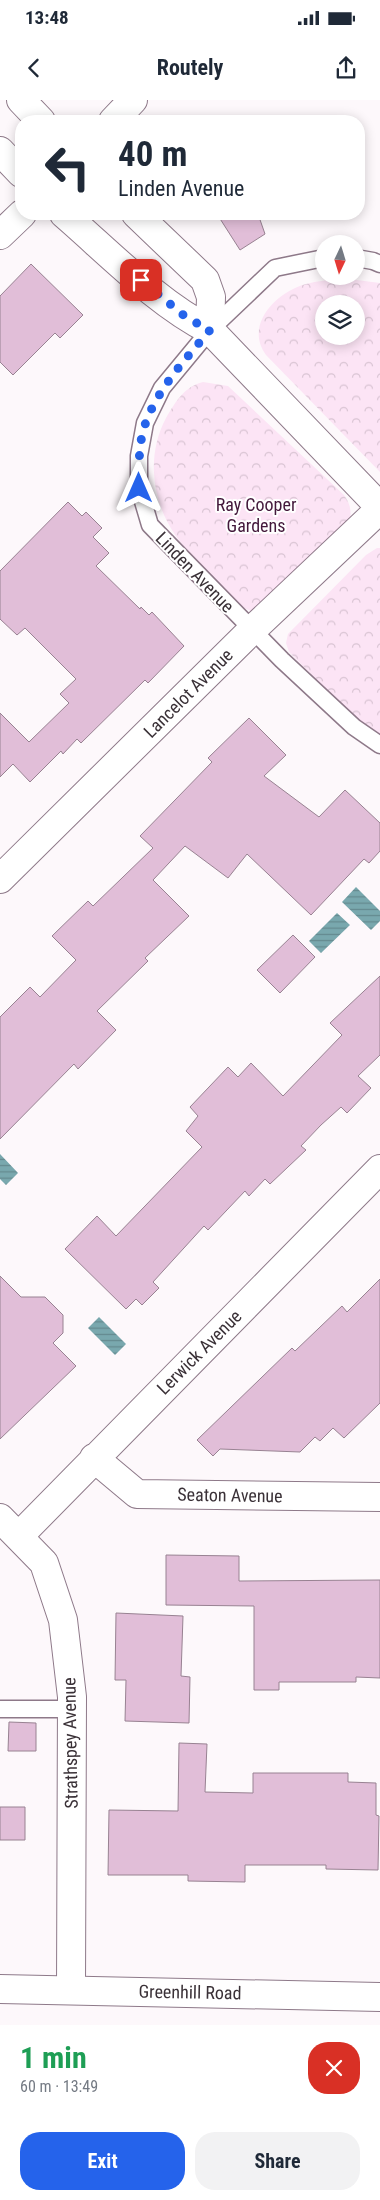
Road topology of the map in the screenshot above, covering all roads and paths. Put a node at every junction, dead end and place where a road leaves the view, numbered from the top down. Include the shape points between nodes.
1 (21, 100) edge
2 (133, 100) edge
3 (35, 115) edge
4 (119, 115) edge
5 (0, 151) edge
6 (15, 167) edge
7 (16, 220) edge
8 (71, 220) edge
9 (142, 220) edge
10 (0, 235) edge
11 (315, 260) edge
12 (365, 260) edge
13 (380, 264) edge
14 (210, 330) junction
15 (380, 508) edge
16 (252, 630) junction
17 (380, 745) edge
18 (0, 879) edge
19 (380, 1169) edge
20 (94, 1458) junction
21 (380, 1497) edge
22 (9, 1527) edge
23 (0, 1709) edge
24 (72, 1709) junction
25 (0, 1989) edge
26 (71, 1989) junction
27 (380, 1997) edge

1 - 3 street
2 - 4 street
5 - 6 street
7 - 10 street
8 - 14 street via 168,304
9 - 14 street via 205,280 211,297
11 - 14 lane, Linden Avenue via 275,268
12 - 13 lane
14 - 15 street
14 - 16 lane, Linden Avenue via 162,388 145,423 139,456 139,488 150,525
15 - 16 street, Lancelot Avenue
16 - 17 lane, Linden Avenue via 354,727
16 - 18 street, Lancelot Avenue
19 - 20 street, Lerwick Avenue
20 - 21 street, Seaton Avenue via 137,1494
20 - 22 street, Lerwick Avenue
22 - 24 street, Strathspey Avenue via 44,1563 63,1620
23 - 24 lane
24 - 26 street, Strathspey Avenue
25 - 26 street, Greenhill Road
26 - 27 street, Greenhill Road

